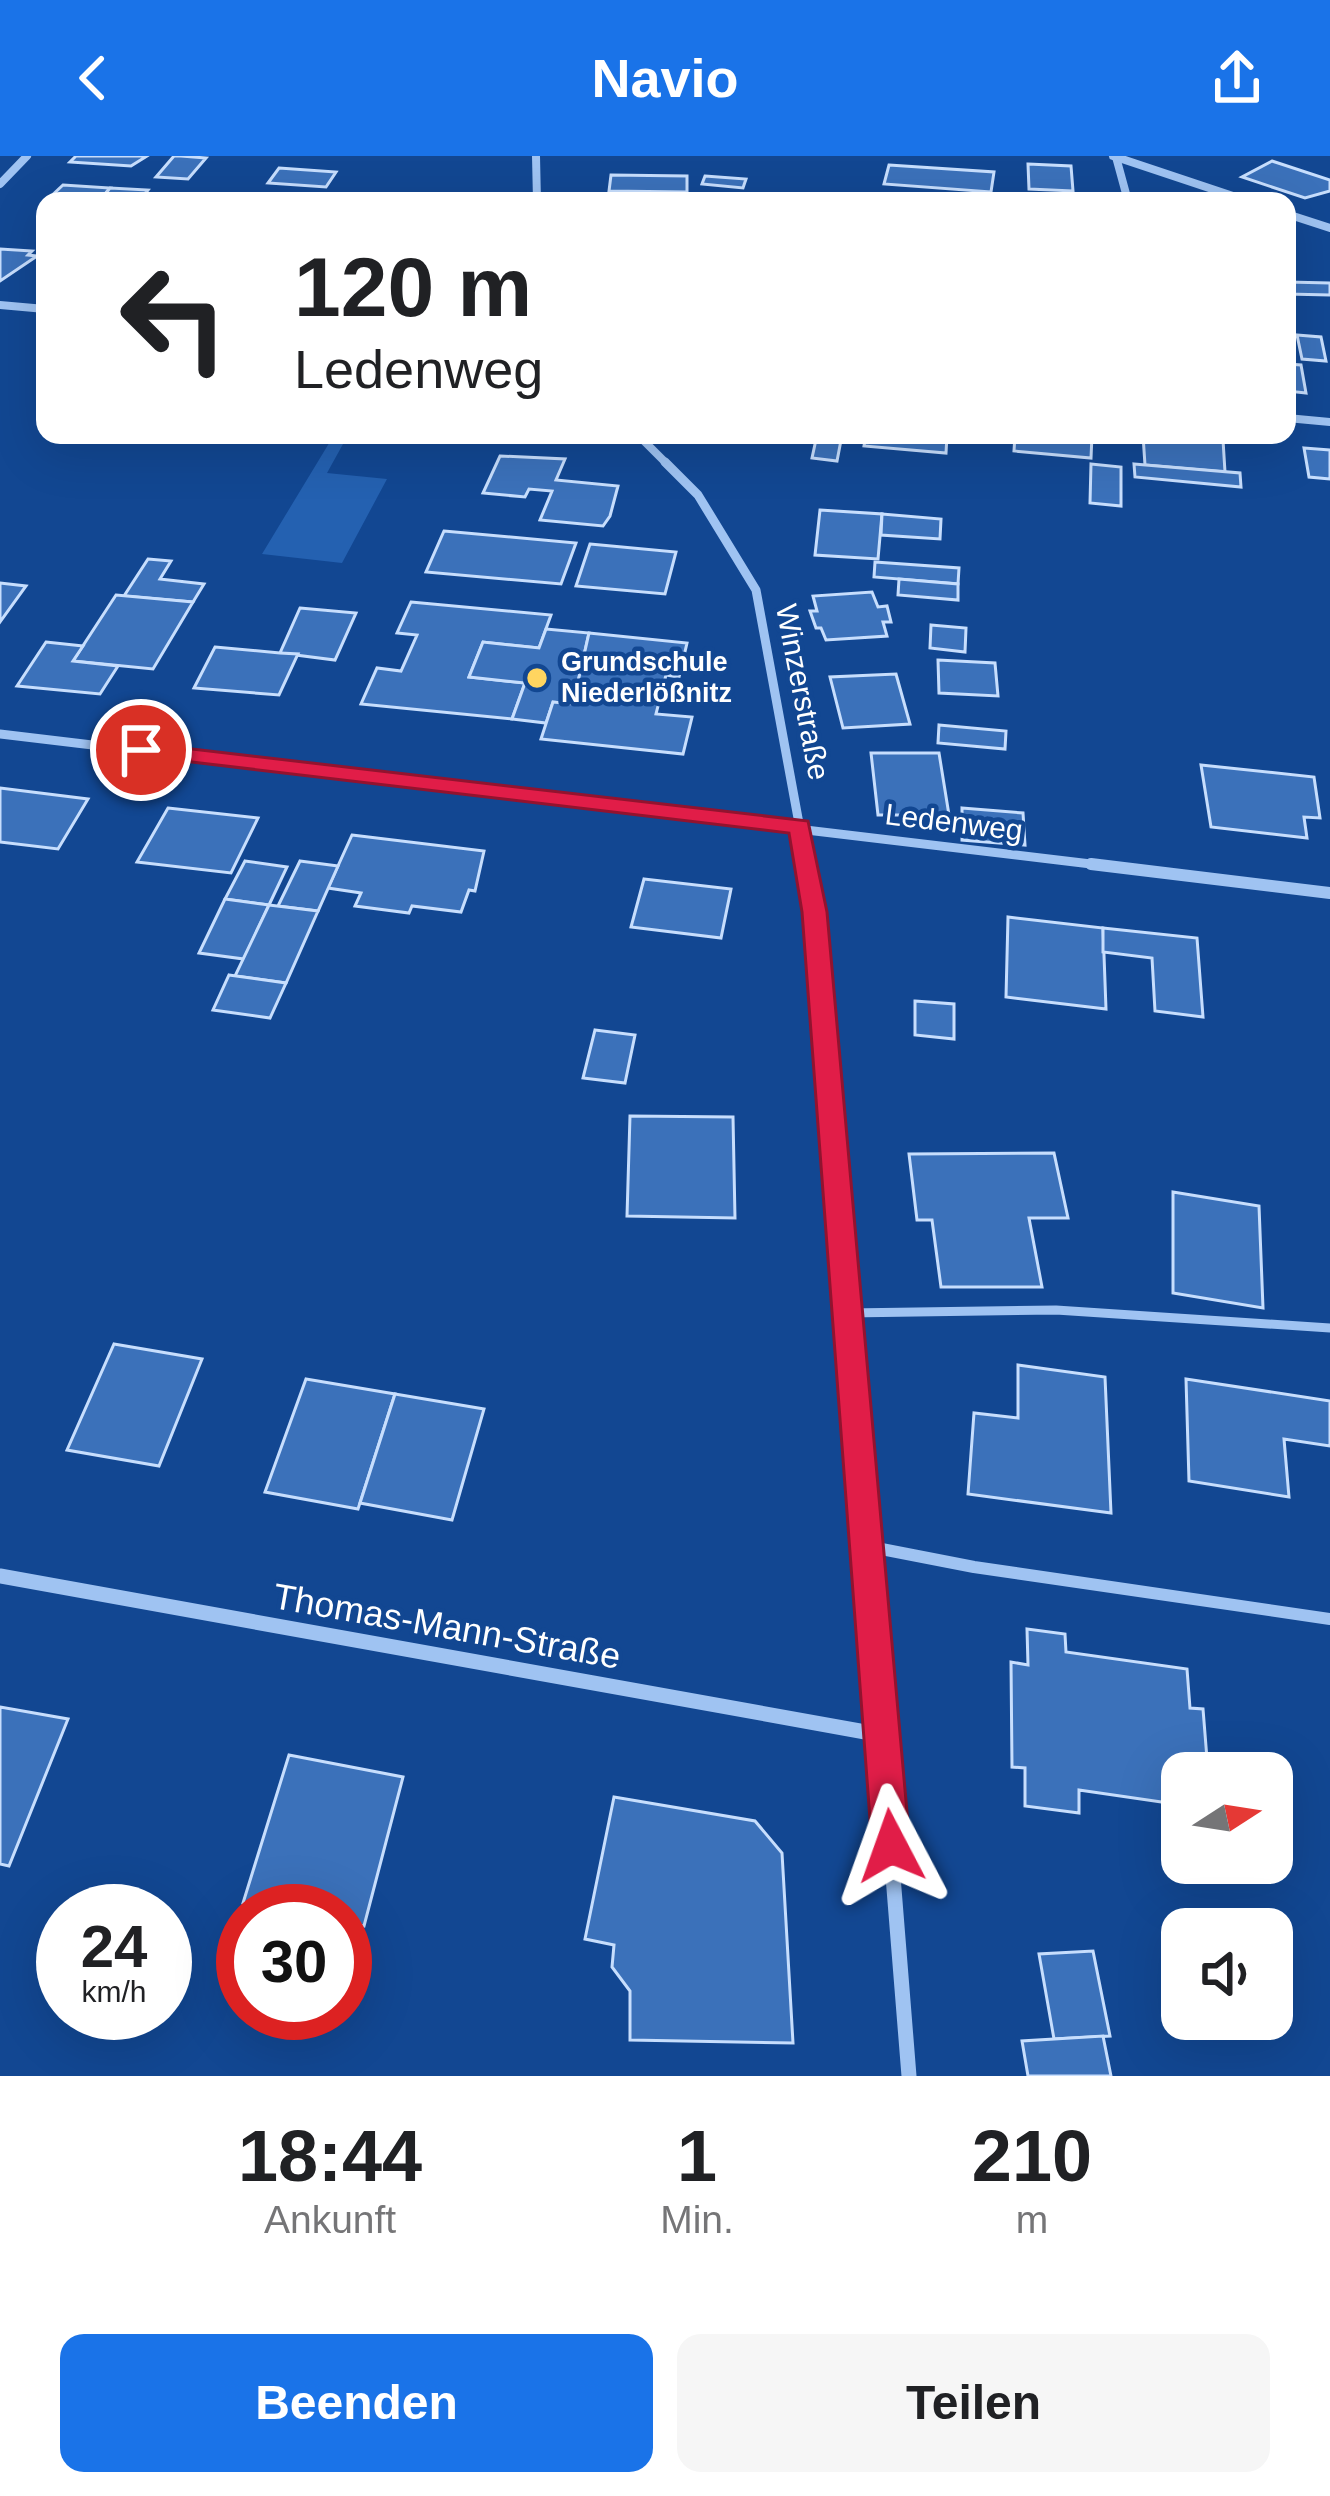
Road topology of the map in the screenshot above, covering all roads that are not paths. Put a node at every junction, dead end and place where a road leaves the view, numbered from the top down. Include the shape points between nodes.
1 (27, 156) edge
2 (536, 156) edge
3 (1114, 157) edge
4 (0, 184) edge
5 (537, 192) edge
6 (1125, 192) edge
7 (1221, 192) edge
8 (1296, 217) edge
9 (1330, 228) edge
10 (0, 304) edge
11 (36, 307) edge
12 (1296, 419) edge
13 (1330, 422) edge
14 (647, 444) edge
15 (0, 734) edge
16 (800, 826) junction
17 (1330, 893) edge
18 (848, 1313) junction
19 (1330, 1328) edge
20 (866, 1546) junction
21 (0, 1576) edge
22 (1330, 1619) edge
23 (882, 1735) junction
24 (909, 2076) edge

1 - 4 street
2 - 5 street
3 - 6 street
3 - 7 street
8 - 9 street
10 - 11 street
12 - 13 street
14 - 16 street, Winzerstraße via 698,495 756,590
15 - 16 street, Ledenweg
16 - 17 street, Ledenweg
16 - 18 street, Winzerstraße
18 - 19 lane via 1056,1310
18 - 20 street, Winzerstraße
20 - 22 lane
20 - 23 street, Winzerstraße
21 - 23 street, Thomas-Mann-Straße
23 - 24 street, Winzerstraße

